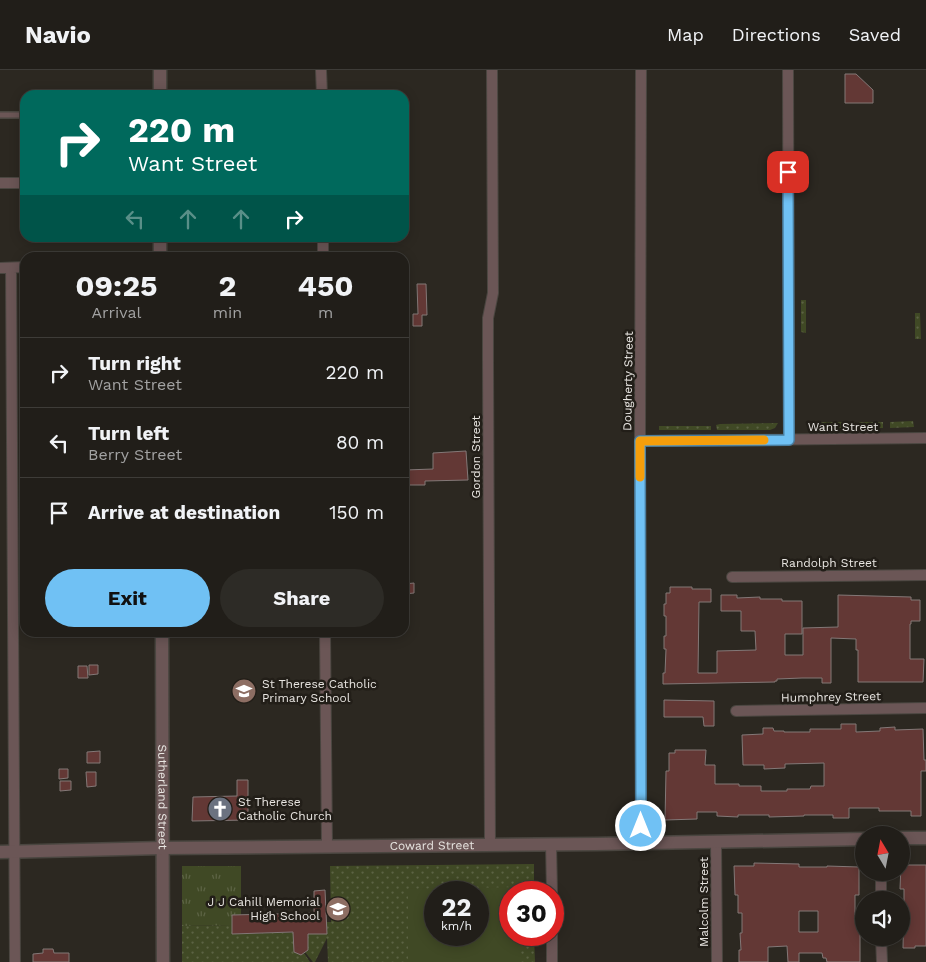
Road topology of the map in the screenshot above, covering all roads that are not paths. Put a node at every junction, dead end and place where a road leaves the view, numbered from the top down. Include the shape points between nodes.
1 (160, 70) edge
2 (322, 70) edge
3 (492, 70) edge
4 (641, 70) edge
5 (788, 70) edge
6 (160, 90) edge
7 (322, 90) edge
8 (0, 115) edge
9 (20, 115) edge
10 (0, 183) edge
11 (20, 183) edge
12 (20, 267) edge
13 (0, 268) edge
14 (11, 268) junction
15 (926, 438) edge
16 (789, 440) junction
17 (640, 441) junction
18 (926, 575) edge
19 (732, 577) dead end
20 (162, 637) edge
21 (326, 637) edge
22 (926, 708) edge
23 (736, 711) dead end
24 (910, 838) edge
25 (926, 838) edge
26 (855, 839) edge
27 (716, 842) junction
28 (641, 843) junction
29 (490, 844) junction
30 (551, 844) junction
31 (326, 847) junction
32 (162, 848) junction
33 (0, 852) edge
34 (15, 852) junction
35 (552, 881) edge
36 (552, 946) edge
37 (882, 946) edge
38 (15, 962) edge
39 (163, 962) edge
40 (552, 962) edge
41 (717, 962) edge
42 (882, 962) edge

1 - 6 street
2 - 7 street
3 - 29 street, Gordon Street via 492,293 488,318
4 - 17 street, Dougherty Street
5 - 16 street
8 - 9 lane
10 - 11 street
12 - 14 street
13 - 14 street
14 - 34 street
15 - 16 street, Want Street
16 - 17 street, Want Street
17 - 28 street, Dougherty Street
18 - 19 street, Randolph Street
20 - 32 street, Sutherland Street
21 - 31 street
22 - 23 street, Humphrey Street
24 - 25 street
26 - 27 street, Coward Street
27 - 28 street, Coward Street
27 - 41 street, Malcolm Street
28 - 30 street, Coward Street
29 - 30 street, Coward Street
29 - 31 street, Coward Street
30 - 35 street
31 - 32 street, Coward Street
32 - 34 street, Coward Street
32 - 39 street, Sutherland Street
33 - 34 street, Coward Street
34 - 38 street
36 - 40 street
37 - 42 street

